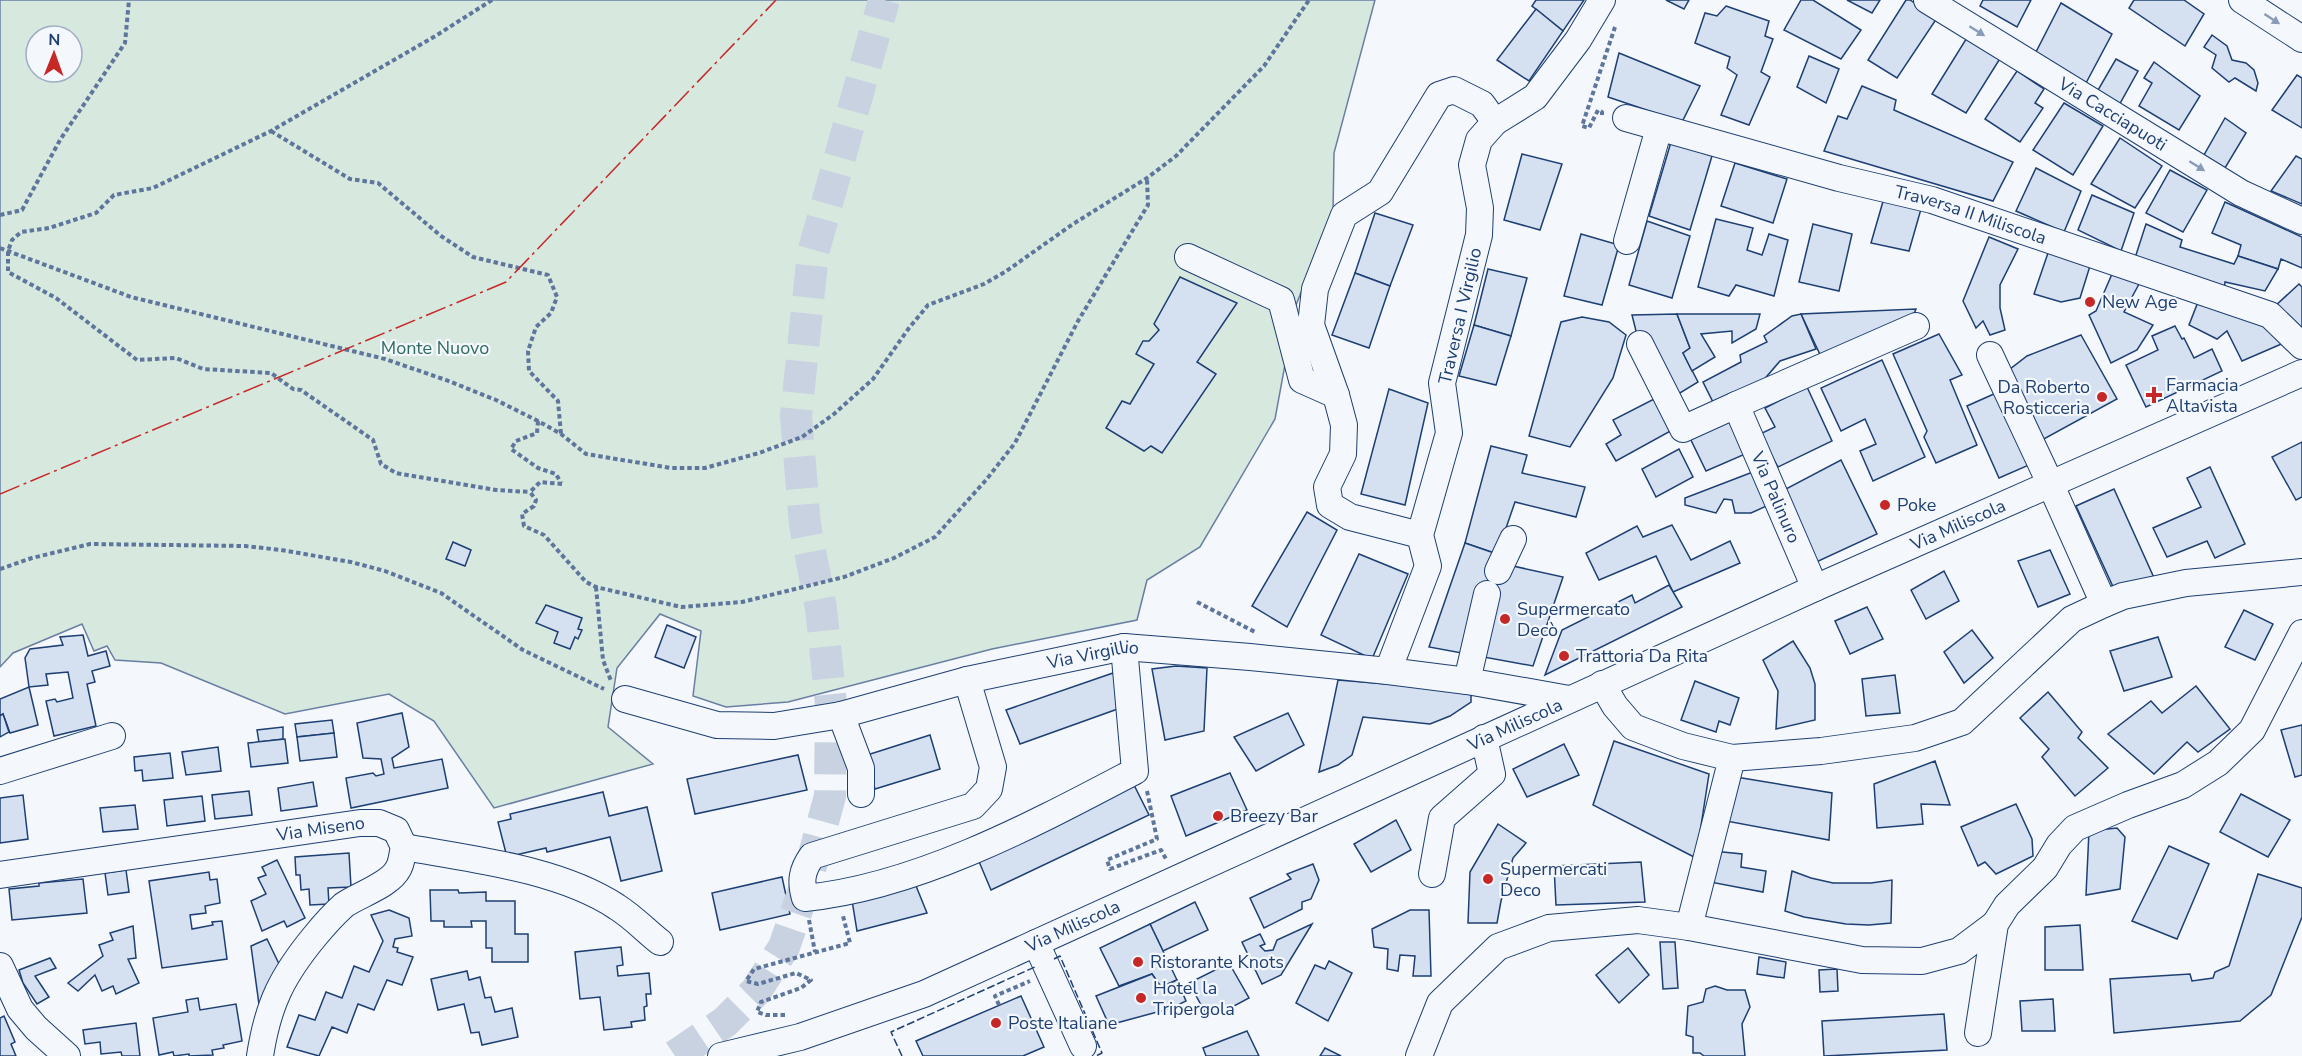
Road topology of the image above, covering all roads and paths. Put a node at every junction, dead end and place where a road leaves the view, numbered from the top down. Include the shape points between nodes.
1 (129, 0) edge
2 (492, 0) edge
3 (1309, 0) edge
4 (1602, 0) edge
5 (1927, 0) edge
6 (2242, 0) edge
7 (1616, 27) dead end
8 (2302, 39) edge
9 (1626, 118) dead end
10 (1495, 122) junction
11 (1588, 128) dead end
12 (1659, 128) junction
13 (271, 130) junction
14 (1147, 178) junction
15 (0, 215) edge
16 (2302, 221) edge
17 (1627, 241) dead end
18 (0, 248) edge
19 (8, 251) junction
20 (1188, 257) dead end
21 (1916, 326) dead end
22 (1640, 344) dead end
23 (2302, 346) edge
24 (1990, 355) dead end
25 (2302, 373) edge
26 (1336, 395) junction
27 (1736, 405) junction
28 (538, 421) junction
29 (561, 434) junction
30 (2050, 483) junction
31 (530, 492) junction
32 (1420, 535) junction
33 (1513, 539) dead end
34 (0, 569) edge
35 (2302, 572) edge
36 (596, 587) junction
37 (1815, 588) junction
38 (1197, 602) dead end
39 (2104, 604) junction
40 (2302, 633) edge
41 (1124, 647) junction
42 (1250, 657) junction
43 (1388, 671) junction
44 (967, 680) junction
45 (1467, 681) junction
46 (1602, 684) junction
47 (621, 697) junction
48 (1569, 699) junction
49 (841, 715) junction
50 (112, 736) dead end
51 (1484, 738) junction
52 (1732, 758) junction
53 (0, 771) edge
54 (1135, 771) junction
55 (861, 794) dead end
56 (404, 847) junction
57 (0, 874) edge
58 (1432, 874) dead end
59 (1176, 879) junction
60 (838, 895) junction
61 (805, 898) junction
62 (1995, 924) junction
63 (1689, 927) junction
64 (660, 942) dead end
65 (1036, 942) junction
66 (815, 952) junction
67 (0, 966) edge
68 (1050, 973) junction
69 (999, 1005) dead end
70 (1978, 1033) dead end
71 (791, 1044) edge
72 (1083, 1046) dead end
73 (67, 1056) edge
74 (260, 1056) edge
75 (721, 1056) edge
76 (1419, 1056) edge

1 - 15 path via 125,43 60,140 22,210
2 - 13 path
3 - 14 path via 1264,66 1176,156
4 - 10 street, Traversa I Virgilio via 1535,98
5 -> 16 street, Via Cacciapuoti via 2241,193
6 -> 8 street
7 - 11 path via 1582,126
9 - 12 street, Traversa II Miliscola
10 - 26 street via 1482,104 1454,90 1439,95 1380,192 1344,215 1315,289 1311,325
10 - 32 street, Traversa I Virgilio via 1479,140 1472,165 1480,208 1479,235 1442,383 1449,433
12 - 17 street
12 - 23 street, Traversa II Miliscola via 1932,200 2270,315
13 - 19 path via 153,188 114,195 96,213 50,228 21,232
13 - 29 path via 350,179 378,183 441,236 473,257 548,275 557,297 551,313 536,327 528,351 529,372 558,401
14 - 29 path via 1005,272 984,284 928,304 873,379 802,436 705,468 671,468 586,454
14 - 36 path via 1148,205 1078,321 1015,443 935,537 844,577 742,602 681,607
18 - 19 path
19 - 28 path via 131,297 385,359 496,400
19 - 31 path via 8,272 56,298 137,360 176,358 202,369 271,373 373,440 381,464 396,473
20 - 26 street via 1281,300 1302,380
21 - 27 street
22 - 27 street via 1683,429
24 - 30 street
25 - 30 street, Via Miliscola
26 - 32 street via 1344,425 1343,454 1327,487 1330,505 1350,517
27 - 37 street, Via Palinuro
28 - 29 path
28 - 31 path via 537,433 516,441 511,449 538,468 556,474 562,484 540,482
30 - 37 street, Via Miliscola
30 - 39 street
31 - 36 path via 536,500 534,507 522,514 524,526 544,535 586,582
32 - 43 street via 1428,566
33 - 45 street via 1492,582
34 - 47 path via 90,544 245,546 351,562 441,594 523,650
35 - 39 street via 2186,583 2123,596
36 - 47 path via 603,660
37 - 46 street, Via Miliscola
38 - 42 path via 1258,633
39 - 52 street via 2072,619 1962,722 1915,738
40 - 62 street via 2252,730 2218,763 2183,785 2075,828
41 - 42 street, Via Virgillio
41 - 44 street, Via Virgillio
41 - 54 street
42 - 43 street, Via Virgillio
43 - 45 street, Via Virgillio
44 - 49 street, Via Virgillio
44 - 61 street via 993,767 989,789 973,806 812,856 804,867 801,885
45 - 48 street, Via Virgillio
46 - 48 street, Via Miliscola
46 - 52 street via 1614,706 1633,727 1683,746
47 - 49 street, Via Virgillio via 717,725 774,726
48 - 51 street, Via Miliscola
49 - 55 street via 861,768
50 - 53 street
51 - 58 street via 1492,774 1442,818
51 - 59 street, Via Miliscola
52 - 63 street
54 - 59 path via 1144,778 1157,839 1107,860 1110,869 1161,850
54 - 60 street via 981,847
56 - 57 street, Via Miseno via 396,830 379,823 360,823
56 - 64 street via 550,877 617,906
56 - 74 street via 398,870 344,905 292,963 275,995
59 - 65 street, Via Miliscola
60 - 61 street
60 - 66 path via 850,943
61 - 66 path
62 - 63 street via 1959,951 1922,961 1862,960
62 - 70 street
63 - 76 street via 1638,920 1549,928 1498,947 1440,1003
65 - 68 street
65 - 71 street, Via Miliscola via 924,993
66 - 71 path via 754,969 747,981 758,984 796,973 811,980 801,988 761,1002 757,1012 788,1015
67 - 73 street via 20,1009
68 - 69 path via 995,996
68 - 72 street
71 - 75 street, Via Miliscola

